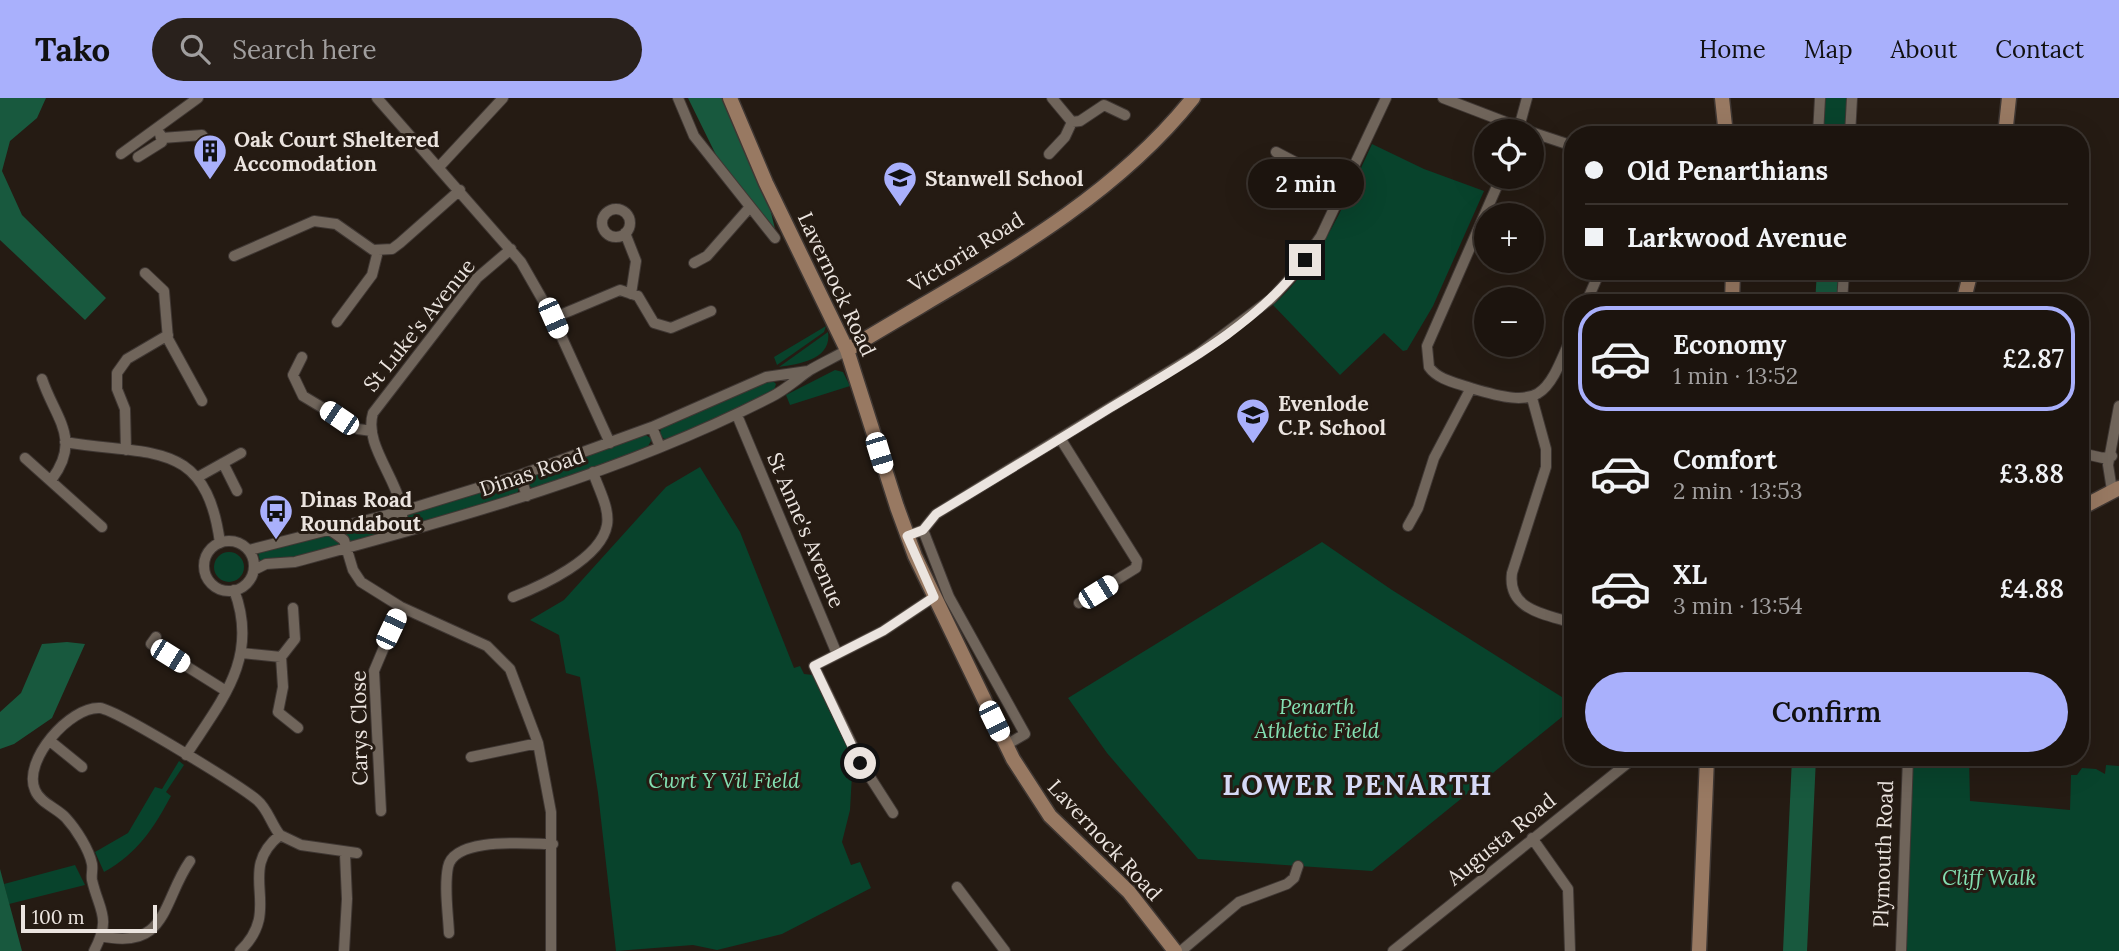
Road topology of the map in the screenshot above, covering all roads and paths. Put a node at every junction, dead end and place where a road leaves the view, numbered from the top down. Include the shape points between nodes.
1 (198, 98) edge
2 (377, 98) edge
3 (503, 98) edge
4 (678, 98) edge
5 (730, 98) edge
6 (1052, 98) edge
7 (1193, 98) edge
8 (1386, 98) edge
9 (1443, 98) edge
10 (1527, 98) edge
11 (1722, 98) edge
12 (1820, 98) edge
13 (1852, 98) edge
14 (2009, 98) edge
15 (1125, 114) dead end
16 (1496, 119) edge
17 (1525, 119) edge
18 (1072, 122) junction
19 (1725, 126) edge
20 (1818, 126) edge
21 (1850, 126) edge
22 (2006, 126) edge
23 (156, 128) junction
24 (1544, 137) edge
25 (162, 138) junction
26 (1564, 143) edge
27 (1276, 152) dead end
28 (121, 154) dead end
29 (1049, 154) dead end
30 (138, 157) dead end
31 (219, 158) dead end
32 (439, 167) junction
33 (1345, 188) junction
34 (1496, 189) edge
35 (460, 190) junction
36 (750, 207) junction
37 (625, 233) dead end
38 (775, 238) dead end
39 (511, 249) junction
40 (378, 251) junction
41 (234, 256) dead end
42 (694, 263) dead end
43 (145, 273) dead end
44 (631, 294) junction
45 (711, 311) dead end
46 (553, 318) junction
47 (337, 322) dead end
48 (168, 335) junction
49 (847, 350) junction
50 (1564, 354) edge
51 (302, 357) dead end
52 (808, 372) junction
53 (776, 374) junction
54 (42, 379) dead end
55 (1471, 388) junction
56 (784, 390) junction
57 (1532, 398) junction
58 (202, 401) dead end
59 (2119, 406) edge
60 (739, 420) dead end
61 (652, 427) junction
62 (372, 431) junction
63 (1060, 438) junction
64 (65, 442) junction
65 (610, 443) junction
66 (660, 447) junction
67 (126, 450) junction
68 (241, 453) dead end
69 (2089, 455) edge
70 (2112, 456) junction
71 (25, 458) dead end
72 (223, 463) junction
73 (2119, 465) edge
74 (593, 472) junction
75 (520, 475) junction
76 (198, 477) junction
77 (51, 480) junction
78 (2115, 489) edge
79 (237, 491) dead end
80 (527, 496) junction
81 (2089, 504) edge
82 (402, 510) junction
83 (1408, 526) dead end
84 (102, 527) dead end
85 (330, 530) junction
86 (923, 530) junction
87 (399, 533) junction
88 (907, 536) junction
89 (220, 542) junction
90 (346, 548) junction
91 (249, 550) junction
92 (254, 570) junction
93 (234, 590) junction
94 (513, 597) dead end
95 (934, 597) junction
96 (1079, 603) dead end
97 (401, 607) junction
98 (293, 608) dead end
99 (1564, 620) edge
100 (156, 637) dead end
101 (242, 653) junction
102 (837, 654) junction
103 (281, 657) junction
104 (226, 691) junction
105 (298, 728) dead end
106 (50, 741) junction
107 (538, 743) junction
108 (1006, 745) junction
109 (186, 755) junction
110 (471, 757) dead end
111 (1623, 766) edge
112 (1707, 766) edge
113 (1908, 766) edge
114 (82, 767) dead end
115 (381, 811) dead end
116 (893, 813) dead end
117 (281, 835) junction
118 (1532, 838) junction
119 (553, 844) junction
120 (357, 853) dead end
121 (345, 854) junction
122 (190, 861) dead end
123 (1298, 866) dead end
124 (957, 887) dead end
125 (449, 933) dead end
126 (101, 936) junction
127 (1002, 950) edge
128 (94, 951) edge
129 (240, 951) edge
130 (344, 951) edge
131 (551, 951) edge
132 (1178, 951) edge
133 (1392, 951) edge
134 (1570, 951) edge
135 (1699, 951) edge
136 (1900, 951) edge

1 - 23 street
2 - 32 street
3 - 32 street
4 - 36 street, Lavernock Road via 694,136
5 - 49 main road, Lavernock Road
6 - 18 street
7 - 49 main road, Victoria Road via 1128,169 1086,202
8 - 33 street
9 - 16 street
10 - 17 street
11 - 19 main road
12 - 20 street
13 - 21 street
14 - 22 main road
15 - 18 street via 1104,105
18 - 29 street
23 - 25 street
23 - 28 street
24 - 26 street
25 - 30 street
25 - 31 street via 202,135
27 - 33 street
32 - 35 street
33 - 63 street via 1305,260 1256,312 1189,360
34 - 55 street via 1426,351 1433,373
35 - 39 street
35 - 40 street via 400,243
36 - 38 street, Lavernock Road
36 - 42 street via 707,256
37 - 44 street via 636,261
39 - 46 street
39 - 62 street, St Luke's Avenue via 477,278 373,414
40 - 41 street via 360,244 336,224 314,221
40 - 47 street via 372,275
43 - 48 street via 164,291
44 - 45 street via 638,296 654,323 671,328
44 - 46 street via 620,290
46 - 65 street
48 - 58 street
48 - 67 street via 127,359 117,373 125,409
49 - 52 street, Dinas Road
49 - 88 main road, Lavernock Road
50 - 57 street via 1553,379
51 - 62 street via 293,375 303,396 359,429
52 - 53 street, Dinas Road
52 - 56 street, Dinas Road
53 - 56 street
53 - 61 street, Dinas Road
54 - 64 street via 62,419
55 - 57 street via 1513,400
55 - 83 street via 1434,457
56 - 66 street, Dinas Road
57 - 99 street via 1547,461 1511,587 1525,607
59 - 70 street via 2112,429
60 - 102 street, St Anne's Avenue
61 - 65 street, Dinas Road
61 - 66 street
62 - 82 street
63 - 86 street via 936,514
63 - 96 street via 1137,561 1136,568
64 - 67 street
64 - 77 street via 63,459
65 - 75 street, Dinas Road
66 - 74 street, Dinas Road
67 - 76 street via 174,458
68 - 72 street
69 - 70 street
70 - 73 street
70 - 78 street via 2108,465
71 - 77 street
72 - 76 street
72 - 79 street
74 - 80 street, Dinas Road
74 - 94 street via 607,517 602,538 562,574
75 - 80 street
75 - 82 street, Dinas Road
76 - 89 street via 215,509
77 - 84 street
78 - 81 main road
80 - 87 street, Dinas Road
82 - 85 street, Dinas Road
82 - 87 street via 404,523
85 - 90 street via 341,536
85 - 91 street, Dinas Road
86 - 88 street
86 - 108 street via 949,597 1025,734
87 - 90 street, Dinas Road
88 - 95 main road, Lavernock Road
89 - 91 street via 237,542
89 - 93 street via 207,553 205,573 220,589
90 - 92 street, Dinas Road
90 - 97 street via 361,582
91 - 92 street
92 - 93 street via 247,583
93 - 101 street via 243,613
95 - 102 street
95 - 108 main road, Lavernock Road
97 - 107 street via 496,652 517,682
97 - 115 street, Carys Close via 374,671
98 - 103 street via 295,639
100 - 104 street via 151,644
101 - 103 street
101 - 104 street
102 - 116 street via 814,666 860,763
103 - 105 street via 283,687 278,712
104 - 109 street
106 - 109 street via 75,714 100,708
106 - 114 street
106 - 126 street via 34,770 33,787 71,824 90,859 103,912
107 - 110 street
107 - 119 street
108 - 132 main road, Lavernock Road via 1050,816 1129,892
109 - 117 street via 255,798
111 - 118 street, Augusta Road
112 - 135 main road
113 - 136 street, Plymouth Road
117 - 121 street
117 - 129 street via 262,856 258,872 262,918
118 - 133 street, Augusta Road
118 - 134 street via 1569,889
119 - 125 street via 483,845 454,855 448,867
119 - 131 street
120 - 121 street
121 - 130 street
122 - 126 street via 178,878 165,917 147,936 130,941
123 - 132 street via 1287,884 1238,902
124 - 127 street
126 - 128 street

